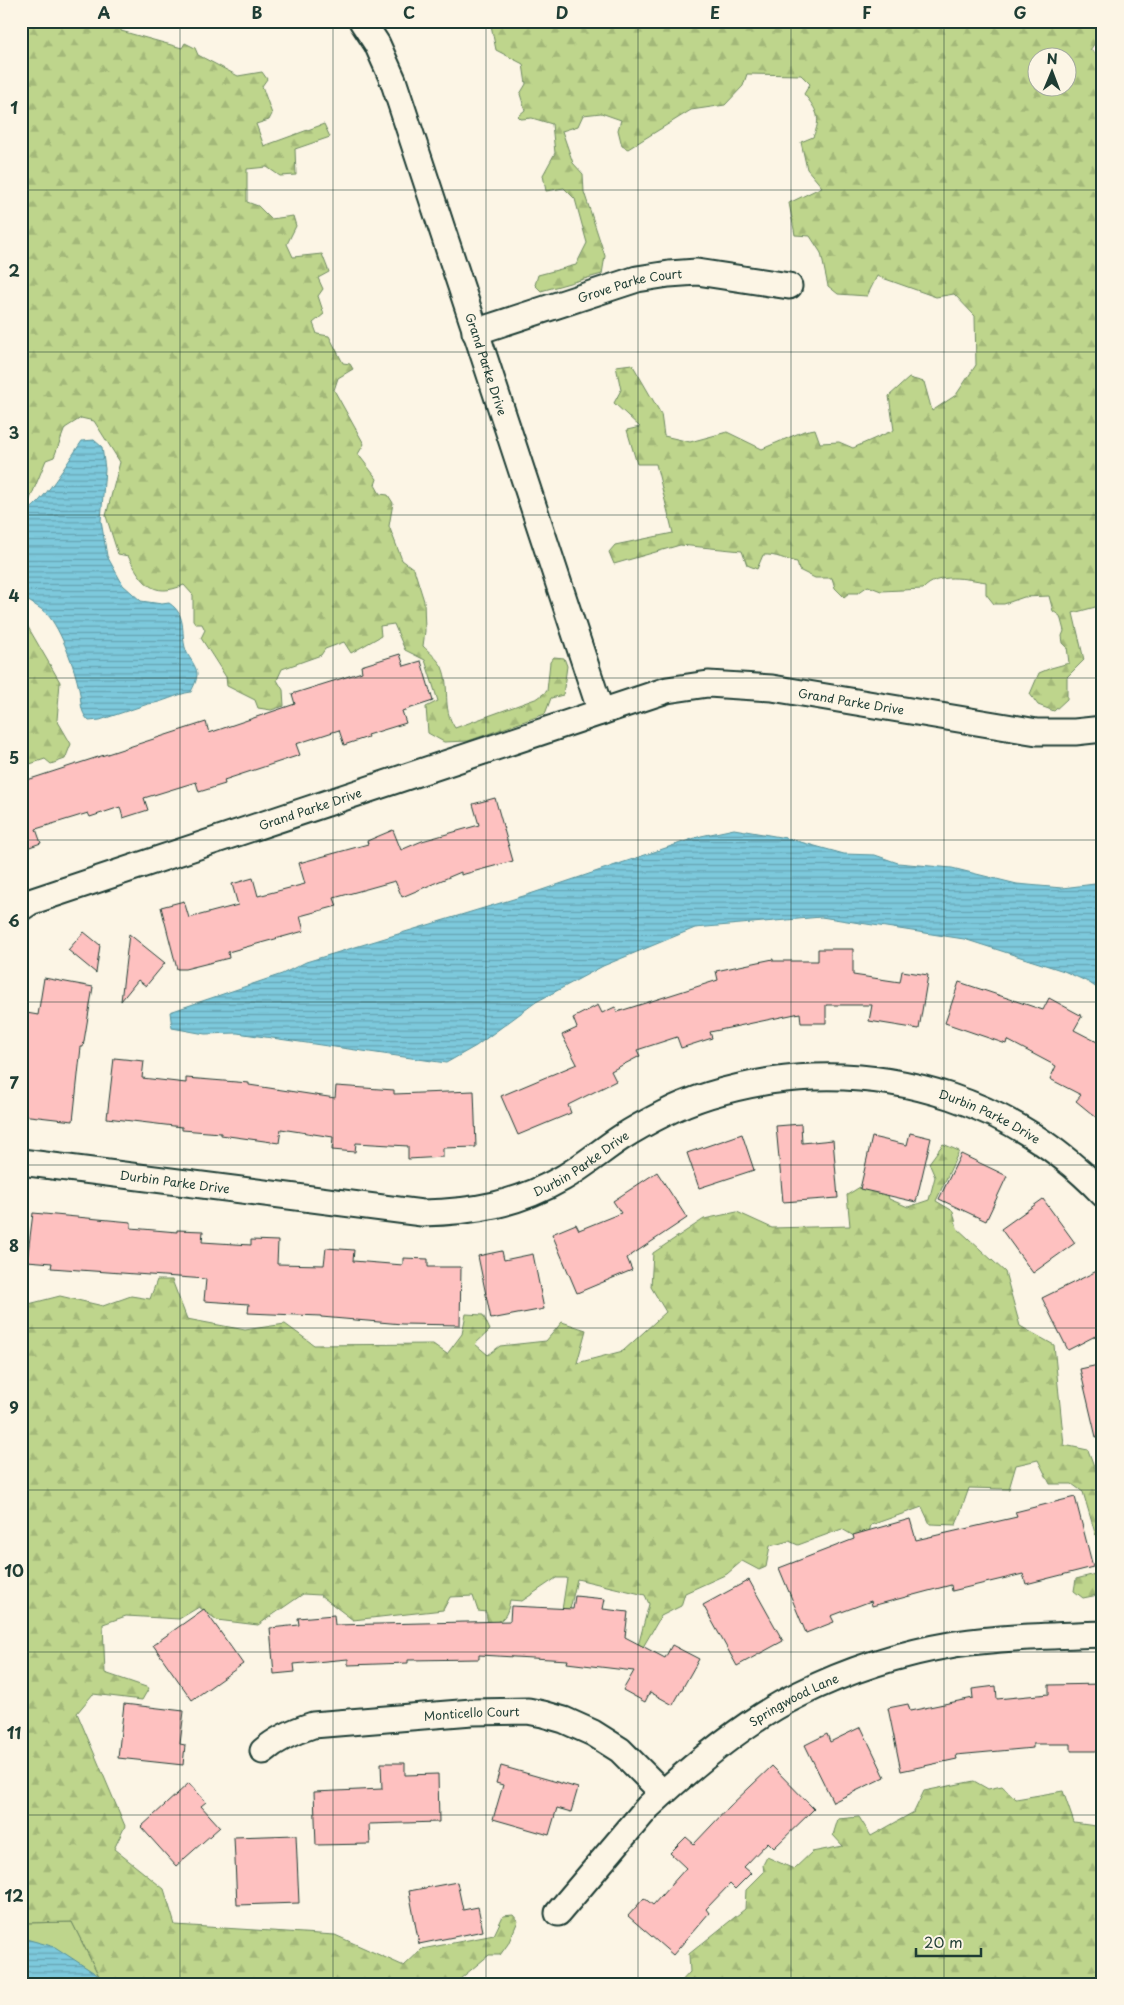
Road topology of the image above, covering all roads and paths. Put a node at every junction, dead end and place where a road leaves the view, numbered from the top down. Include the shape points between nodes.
1 (362, 21) edge
2 (789, 286) dead end
3 (475, 332) junction
4 (601, 712) junction
5 (1103, 729) edge
6 (21, 908) edge
7 (21, 1162) edge
8 (1103, 1194) edge
9 (1103, 1634) edge
10 (263, 1751) dead end
11 (663, 1793) junction
12 (558, 1913) dead end

1 - 3 street, Grand Parke Drive via 378,44 392,80
2 - 3 street, Grove Parke Court via 697,272 669,274 637,279
3 - 4 street, Grand Parke Drive
4 - 5 street, Grand Parke Drive via 667,690 708,684 772,688 1037,732
4 - 6 street, Grand Parke Drive via 30,902
7 - 8 street, Durbin Parke Drive via 422,1213 457,1213 496,1206 534,1194 565,1177 623,1136 667,1112 713,1094 752,1084 841,1076 894,1082 971,1104 1016,1125 1053,1149
9 - 11 street, Springwood Lane via 954,1644 898,1657 842,1676 799,1694 760,1718 709,1754
10 - 11 street, Monticello Court via 293,1731 313,1724 528,1711 564,1720 593,1733 620,1750
11 - 12 street, Springwood Lane

